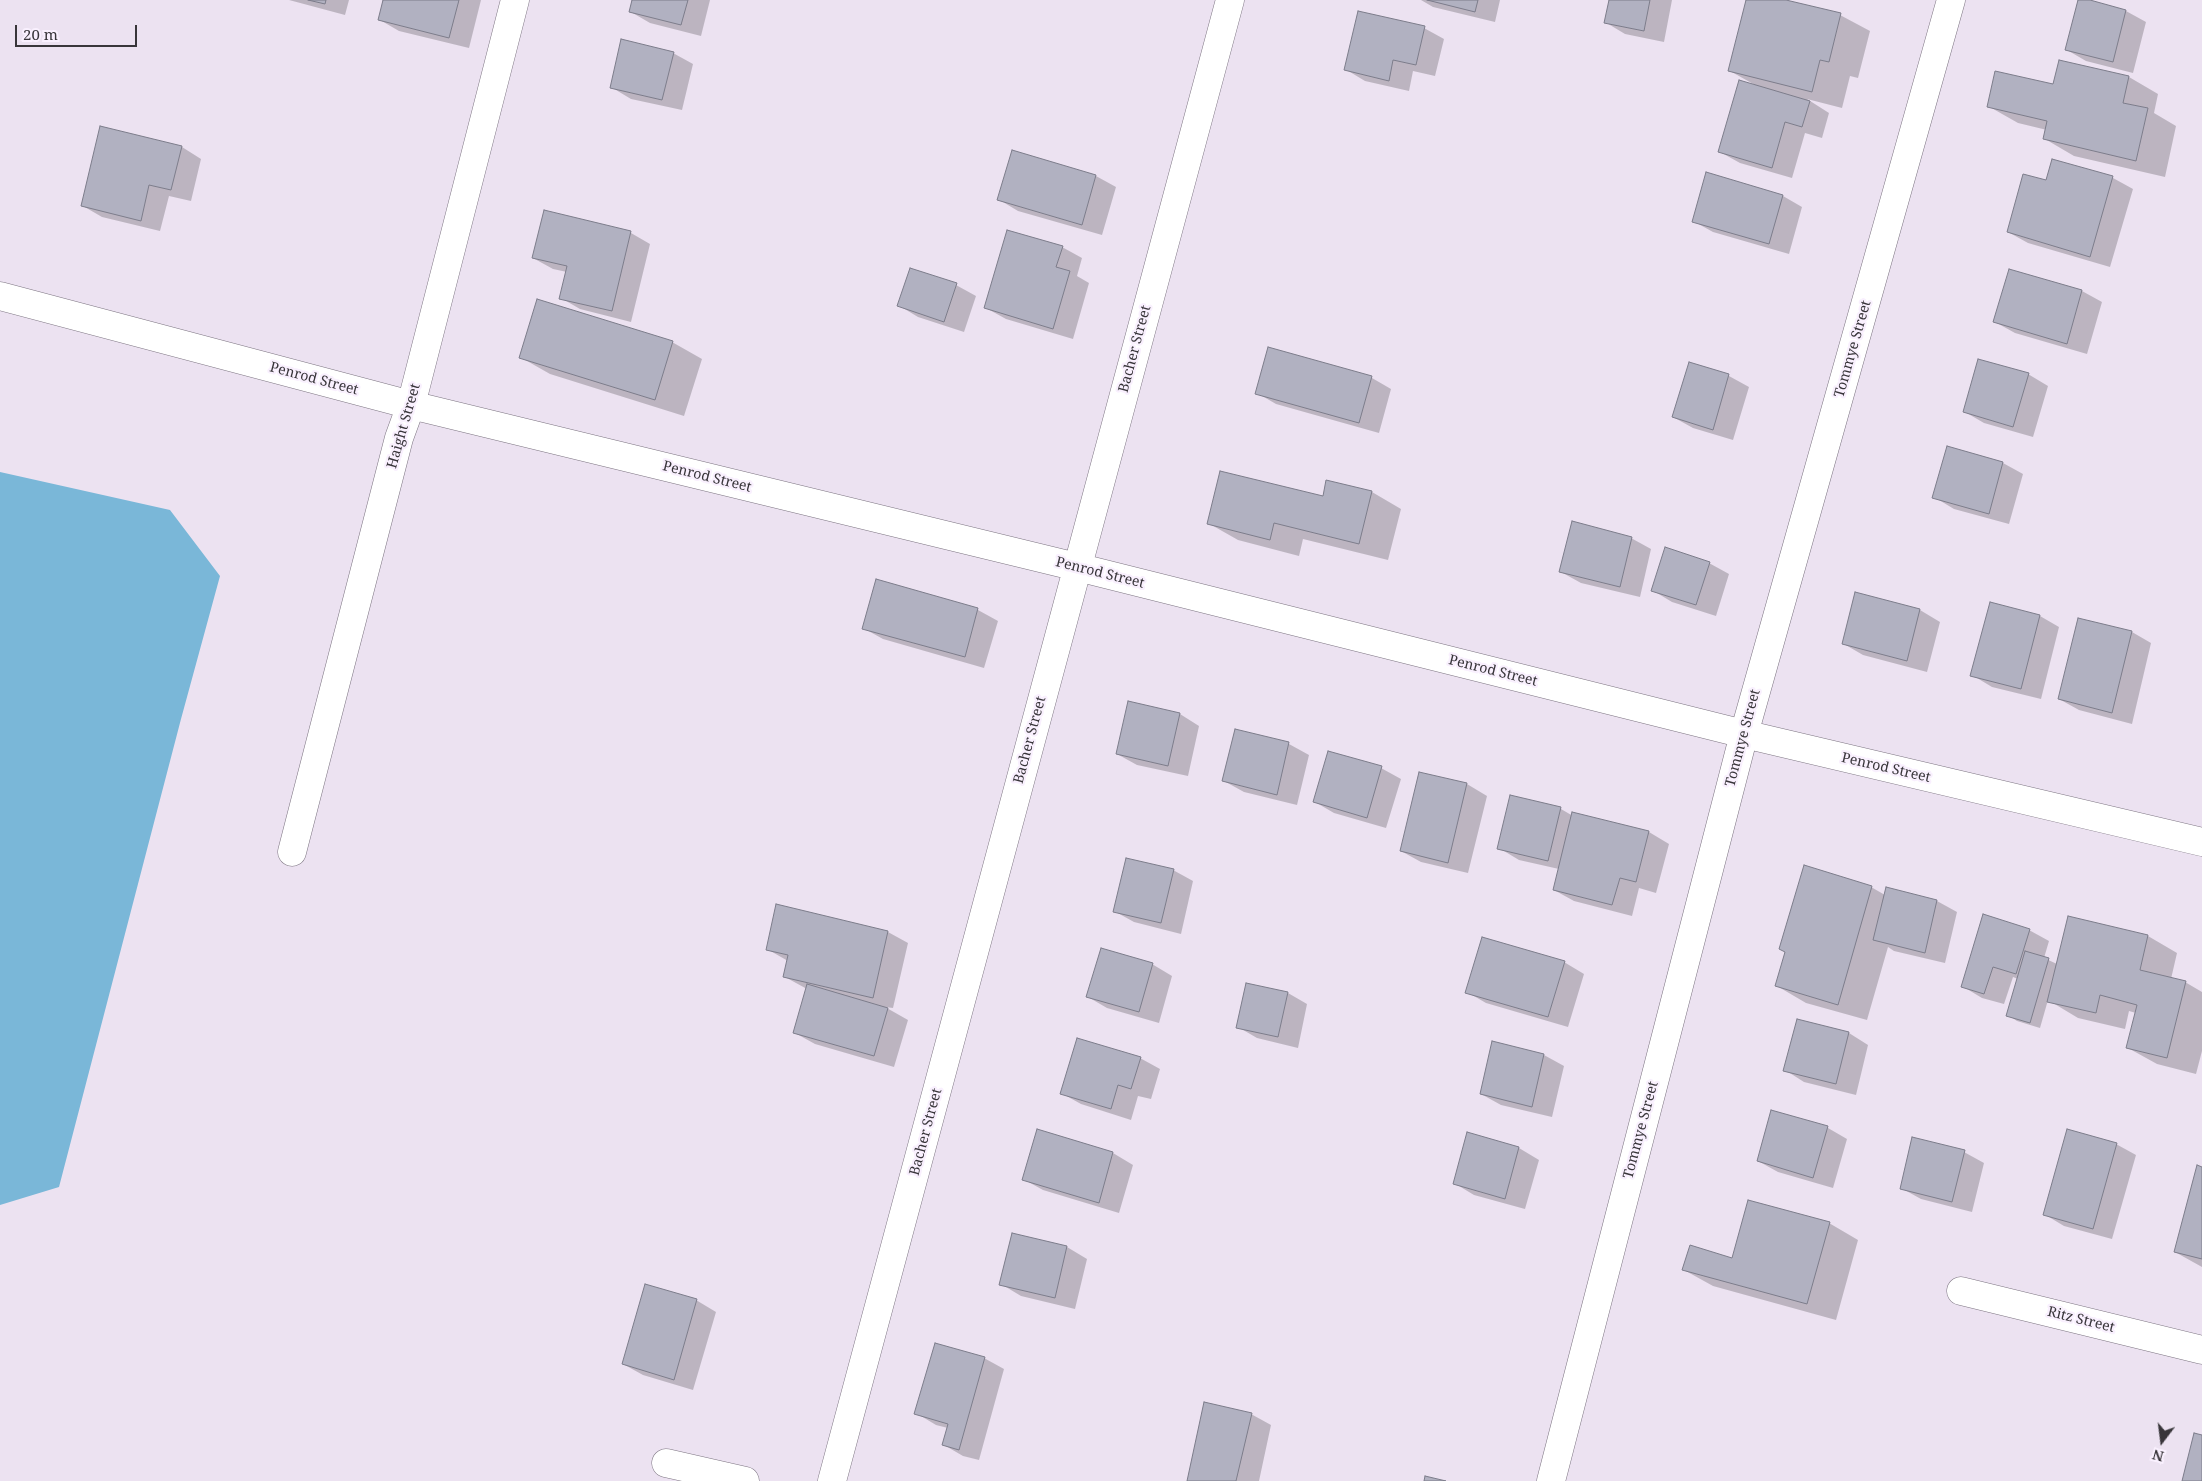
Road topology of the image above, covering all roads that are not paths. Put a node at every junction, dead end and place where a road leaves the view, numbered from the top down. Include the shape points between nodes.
1 (516, 0) edge
2 (1230, 0) edge
3 (1951, 0) edge
4 (0, 296) edge
5 (411, 405) junction
6 (1076, 566) junction
7 (1744, 734) junction
8 (2202, 842) edge
9 (292, 852) dead end
10 (1961, 1291) dead end
11 (2202, 1350) edge
12 (666, 1462) dead end
13 (745, 1481) edge
14 (832, 1481) edge
15 (1551, 1481) edge

1 - 5 street, Haight Street
2 - 6 street, Bacher Street
3 - 7 street, Tommye Street
4 - 5 street, Penrod Street
5 - 6 street, Penrod Street
5 - 9 street, Haight Street via 399,438
6 - 7 street, Penrod Street
6 - 14 street, Bacher Street
7 - 8 street, Penrod Street
7 - 15 street, Tommye Street
10 - 11 street, Ritz Street
12 - 13 street

